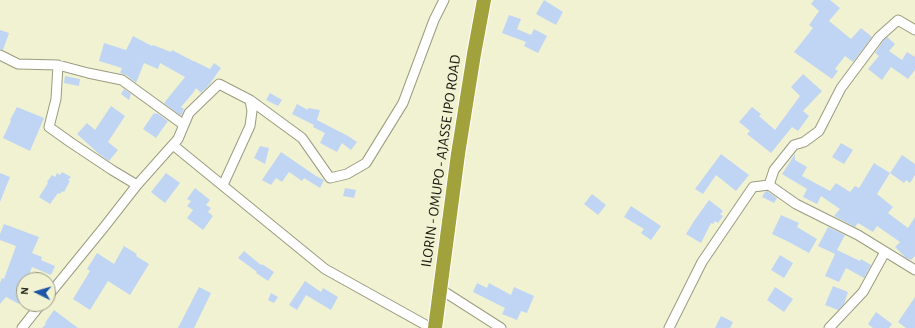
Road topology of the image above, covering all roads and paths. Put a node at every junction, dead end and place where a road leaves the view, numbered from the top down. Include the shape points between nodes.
1 (444, 0) edge
2 (484, 0) edge
3 (914, 26) edge
4 (0, 55) edge
5 (58, 65) junction
6 (250, 100) junction
7 (184, 125) junction
8 (173, 145) junction
9 (137, 185) junction
10 (769, 185) junction
11 (223, 186) junction
12 (885, 252) junction
13 (915, 270) edge
14 (56, 286) edge
15 (440, 289) junction
16 (35, 312) edge
17 (22, 328) edge
18 (431, 328) edge
19 (435, 328) edge
20 (501, 328) edge
21 (669, 328) edge
22 (829, 328) edge

1 - 6 street via 403,103 366,163 347,174 330,178 302,138
2 - 15 highway, ILORIN - OMUPO - AJASSE IPO ROAD via 458,154
3 - 10 street via 898,20 879,36 841,88 818,131 804,142 794,145 774,170
4 - 5 street via 18,64
5 - 7 street via 122,80
5 - 9 street via 56,99 49,127
6 - 7 street via 219,84 189,113
6 - 11 street via 250,126
7 - 8 street
8 - 9 street
8 - 11 street
9 - 14 street
10 - 12 street via 796,204 858,235
10 - 21 street via 753,187 702,262
11 - 18 street via 325,269
12 - 13 street
12 - 22 street via 863,292
15 - 19 highway, ILORIN - OMUPO - AJASSE IPO ROAD
15 - 20 street
16 - 17 street

